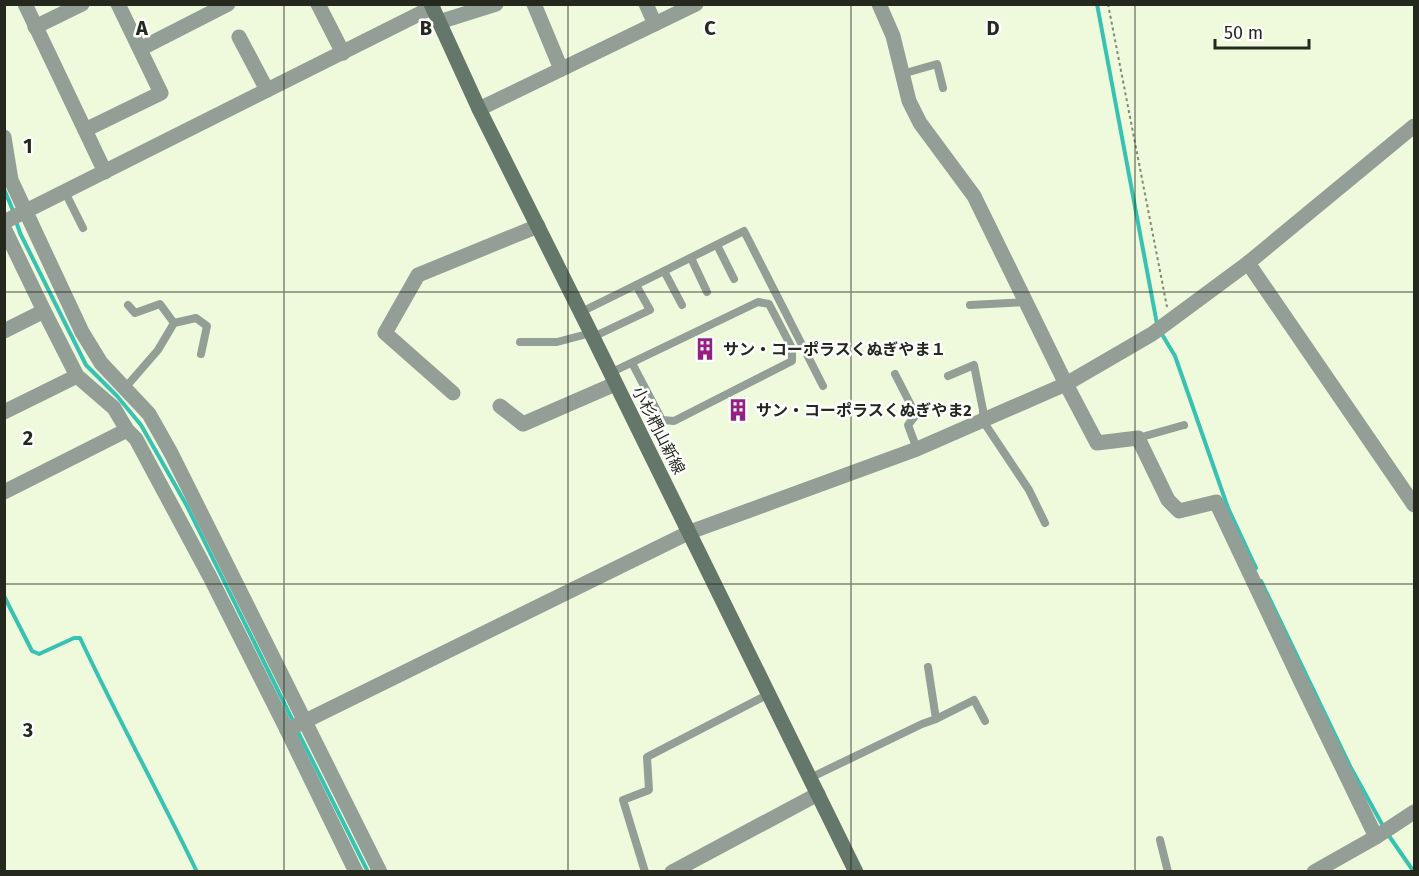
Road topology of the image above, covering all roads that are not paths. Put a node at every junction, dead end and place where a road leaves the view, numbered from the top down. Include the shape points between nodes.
1 (25, 4) edge
2 (82, 4) edge
3 (118, 4) edge
4 (228, 4) edge
5 (318, 4) edge
6 (496, 4) edge
7 (534, 4) edge
8 (646, 4) edge
9 (696, 4) edge
10 (879, 4) edge
11 (432, 6) edge
12 (439, 22) junction
13 (654, 24) junction
14 (35, 27) junction
15 (239, 37) dead end
16 (140, 49) junction
17 (343, 52) junction
18 (561, 69) junction
19 (902, 74) junction
20 (944, 88) dead end
21 (267, 90) junction
22 (479, 109) junction
23 (1414, 126) edge
24 (85, 130) junction
25 (4, 136) edge
26 (105, 172) junction
27 (65, 192) junction
28 (25, 212) junction
29 (4, 222) edge
30 (538, 226) junction
31 (4, 228) edge
32 (84, 228) dead end
33 (717, 245) junction
34 (691, 258) junction
35 (1248, 262) junction
36 (664, 271) junction
37 (734, 279) dead end
38 (636, 285) junction
39 (707, 292) dead end
40 (1027, 302) junction
41 (128, 304) dead end
42 (682, 305) dead end
43 (970, 305) dead end
44 (44, 311) junction
45 (580, 312) junction
46 (174, 323) junction
47 (4, 331) edge
48 (592, 335) junction
49 (520, 342) dead end
50 (201, 354) dead end
51 (632, 363) junction
52 (895, 374) dead end
53 (77, 376) junction
54 (948, 376) dead end
55 (613, 379) junction
56 (1066, 384) junction
57 (823, 386) dead end
58 (124, 388) junction
59 (453, 393) dead end
60 (500, 406) dead end
61 (4, 411) edge
62 (983, 420) junction
63 (1184, 425) dead end
64 (127, 430) junction
65 (1138, 438) junction
66 (917, 449) junction
67 (4, 492) edge
68 (1414, 505) edge
69 (1045, 523) dead end
70 (690, 532) junction
71 (928, 667) dead end
72 (769, 694) junction
73 (936, 719) junction
74 (985, 721) dead end
75 (306, 722) junction
76 (286, 730) junction
77 (810, 778) junction
78 (818, 795) junction
79 (1414, 812) edge
80 (1376, 837) junction
81 (1161, 840) dead end
82 (356, 872) edge
83 (380, 872) edge
84 (645, 872) edge
85 (672, 872) edge
86 (856, 872) edge
87 (1168, 872) edge
88 (1314, 872) edge

1 - 14 street
2 - 14 street
3 - 16 street
4 - 16 street
5 - 17 street
6 - 12 street
7 - 18 street
8 - 13 street
9 - 13 street
10 - 19 street via 893,36
11 - 12 main road, 小杉椚山新線
11 - 17 street
12 - 22 main road, 小杉椚山新線
13 - 18 street
14 - 24 street
15 - 21 street
16 - 24 street via 161,93
17 - 21 street
18 - 22 street
19 - 20 lane via 937,64
19 - 40 street via 920,123 974,196
21 - 26 street
22 - 30 main road, 小杉椚山新線
23 - 35 street
24 - 26 street
25 - 28 street via 11,180
26 - 27 street
27 - 28 street
27 - 32 lane
28 - 29 street
28 - 58 street via 81,332 101,363
30 - 45 main road, 小杉椚山新線
30 - 59 street via 418,275 385,333
31 - 44 street
33 - 34 lane
33 - 37 lane
33 - 57 lane via 744,231
34 - 36 lane
34 - 39 lane
35 - 56 street via 1152,334
35 - 68 street
36 - 38 lane
36 - 42 lane
38 - 45 lane
38 - 48 lane via 650,310
40 - 43 lane
40 - 56 street
41 - 46 lane via 135,313 160,304
44 - 47 street
44 - 53 street
45 - 48 main road, 小杉椚山新線
46 - 50 lane via 196,318 207,326
46 - 58 lane via 158,350
48 - 49 lane via 557,342
48 - 55 main road, 小杉椚山新線
51 - 51 lane via 758,302 769,304 792,348 792,361 674,422 662,420
51 - 55 lane
52 - 66 lane via 916,415 908,425
53 - 61 street
53 - 64 street via 114,408
54 - 62 lane via 974,365
55 - 60 street via 523,424
55 - 70 main road, 小杉椚山新線
56 - 62 street
56 - 65 street via 1097,443
58 - 75 street via 148,414 171,453
62 - 66 street
62 - 69 lane via 1029,490
63 - 65 lane
64 - 67 street
64 - 76 street via 136,439 205,567
65 - 80 street via 1168,500 1179,511 1216,502
66 - 70 street
70 - 72 main road, 小杉椚山新線
70 - 75 street
71 - 73 lane
72 - 77 main road, 小杉椚山新線
72 - 84 lane via 647,757 649,790 623,800
73 - 74 lane via 974,700
73 - 77 lane
75 - 76 street
75 - 83 street
76 - 82 street
77 - 78 main road, 小杉椚山新線
78 - 85 street
78 - 86 main road, 小杉椚山新線
79 - 80 street
80 - 88 street
81 - 87 lane

